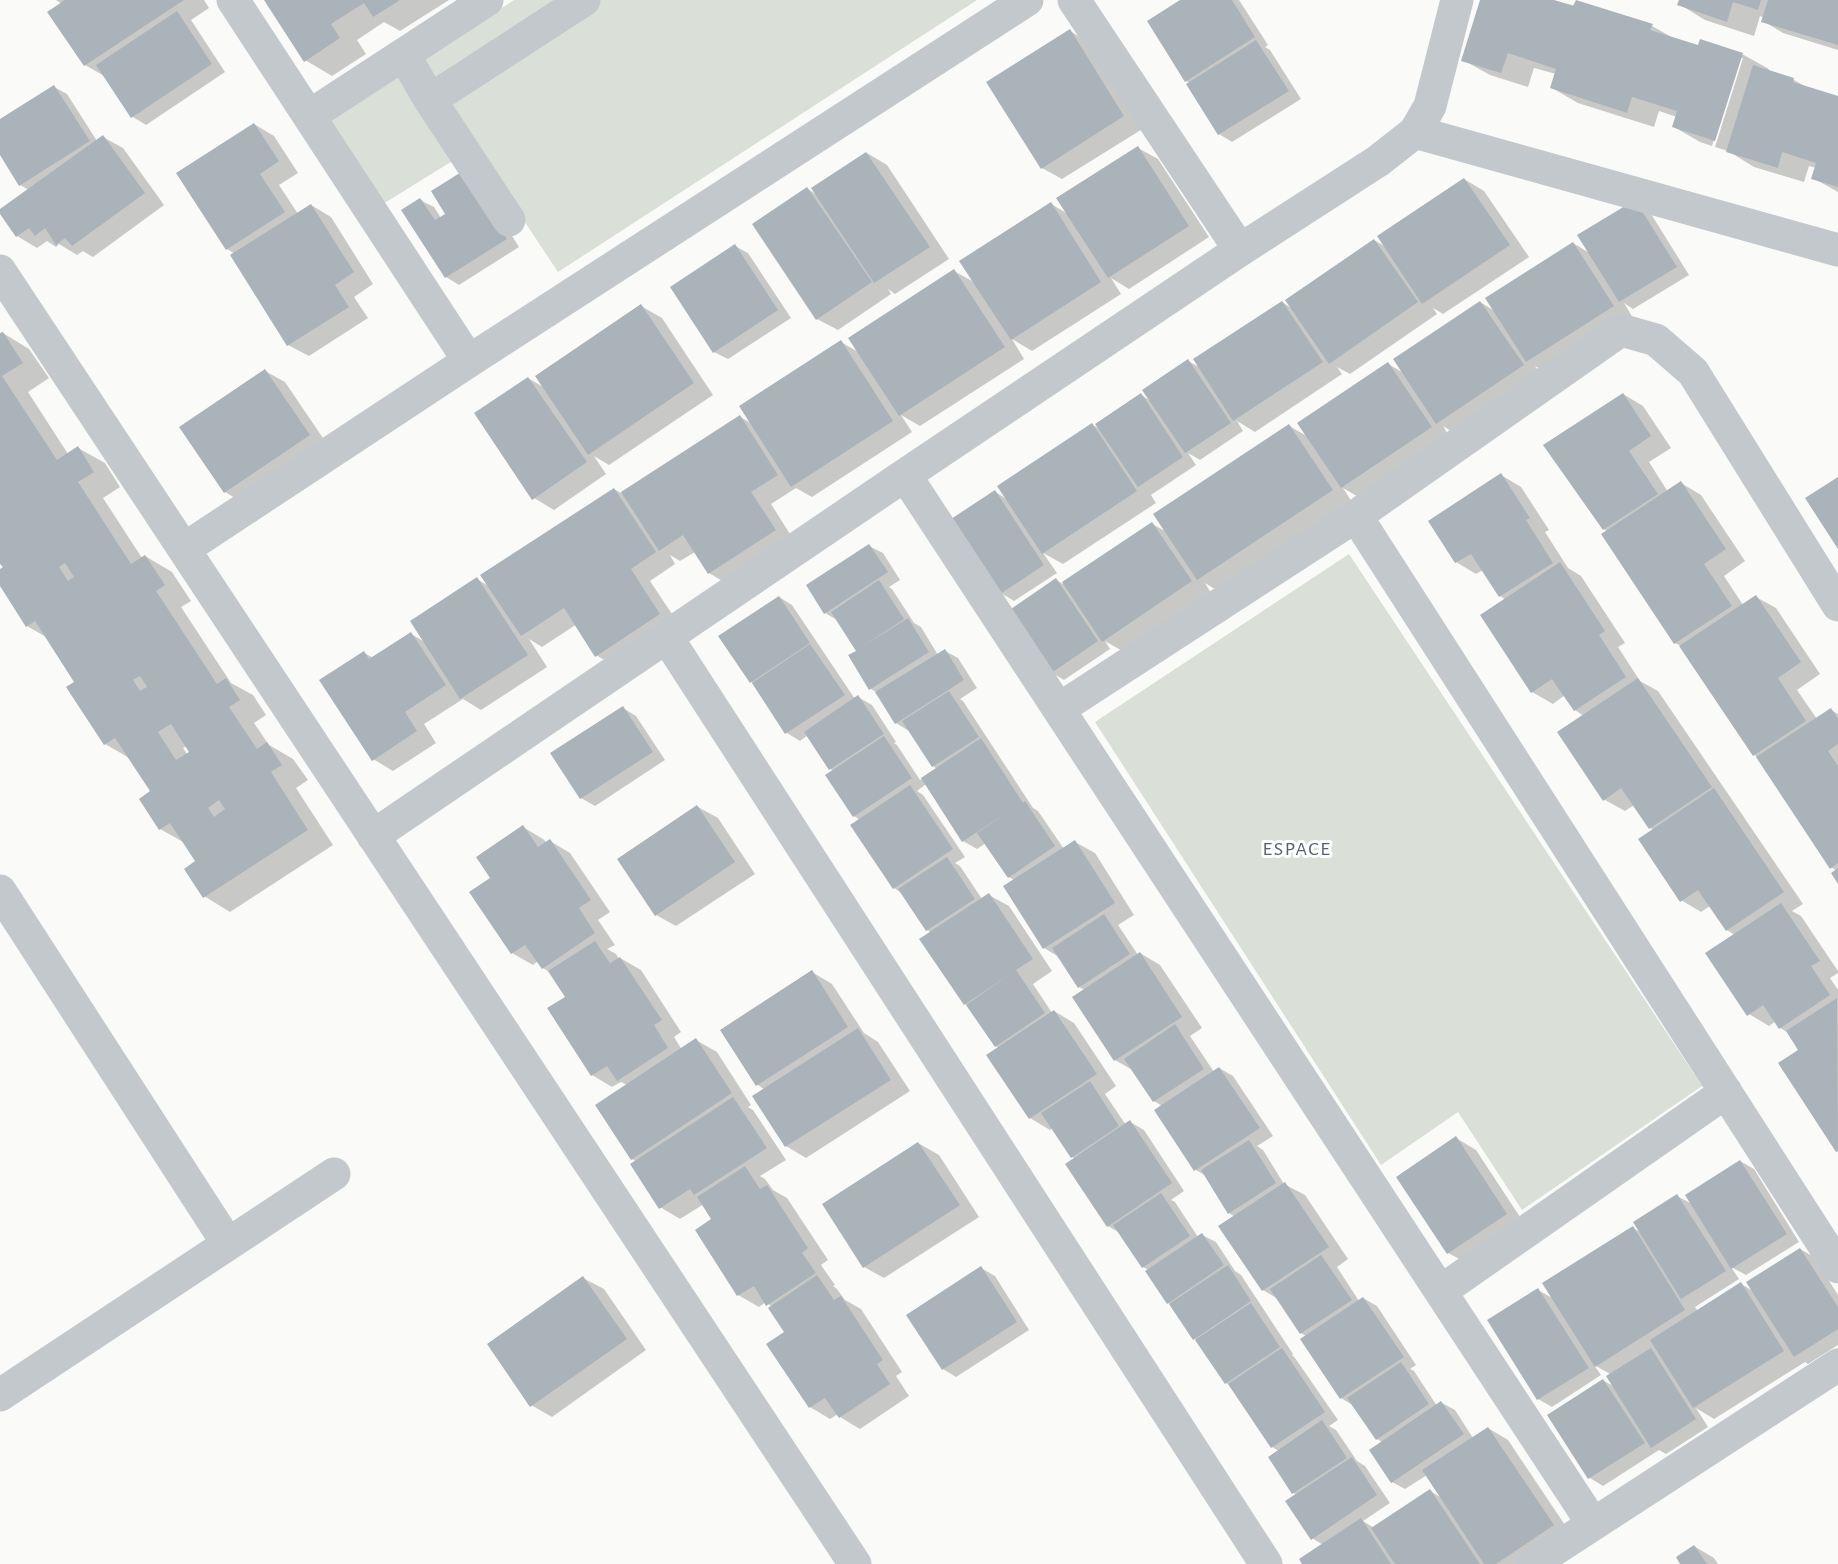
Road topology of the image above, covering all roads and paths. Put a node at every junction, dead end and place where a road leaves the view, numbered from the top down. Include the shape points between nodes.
1 (233, 0) edge
2 (487, 0) edge
3 (585, 0) edge
4 (1027, 0) edge
5 (1074, 0) edge
6 (1457, 0) edge
7 (404, 55) junction
8 (430, 100) junction
9 (309, 116) junction
10 (1415, 132) junction
11 (509, 220) dead end
12 (1240, 250) junction
13 (1838, 250) edge
14 (0, 271) edge
15 (469, 362) junction
16 (905, 475) junction
17 (1356, 516) junction
18 (184, 549) junction
19 (1838, 605) edge
20 (666, 636) junction
21 (1059, 709) junction
22 (373, 836) junction
23 (0, 891) edge
24 (1726, 1092) junction
25 (334, 1174) dead end
26 (228, 1244) junction
27 (1838, 1267) edge
28 (1441, 1291) junction
29 (1838, 1365) edge
30 (0, 1395) edge
31 (1593, 1524) junction
32 (855, 1564) edge
33 (1266, 1564) edge
34 (1533, 1564) edge

1 - 9 street
2 - 7 street
3 - 8 street
4 - 15 street
5 - 12 street
6 - 10 street via 1430,106
7 - 8 street
7 - 9 street
8 - 11 street
9 - 15 street
10 - 12 street via 1378,161
10 - 13 street
12 - 16 street
14 - 18 street
15 - 18 street
16 - 20 street
16 - 21 street
17 - 19 street via 1621,330 1656,340 1693,372
17 - 21 street
17 - 24 street
18 - 22 street
20 - 22 street
20 - 33 street
21 - 28 street
22 - 32 street
23 - 26 street
24 - 27 street
24 - 28 street
25 - 26 street
26 - 30 street
28 - 31 street
29 - 31 street
31 - 34 street

